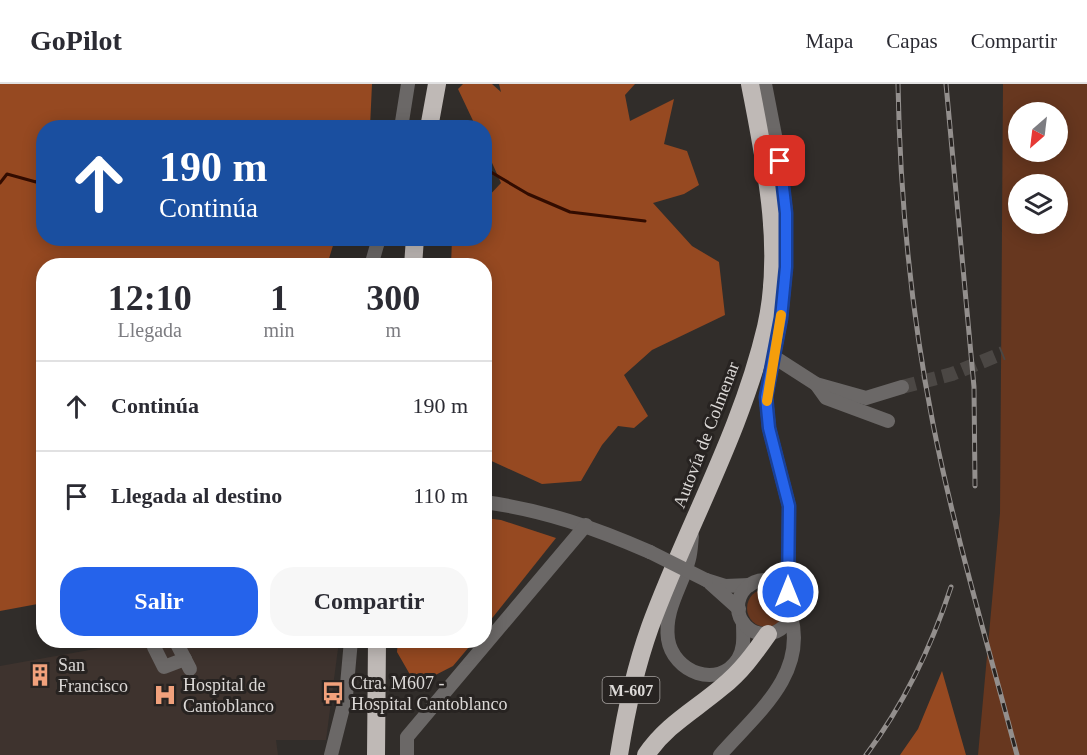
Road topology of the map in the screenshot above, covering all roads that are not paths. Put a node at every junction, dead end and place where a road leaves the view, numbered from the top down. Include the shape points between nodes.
1 (408, 84) edge
2 (437, 84) edge
3 (750, 84) edge
4 (765, 84) edge
5 (401, 120) edge
6 (430, 120) edge
7 (774, 357) junction
8 (816, 384) junction
9 (902, 387) tunnel mouth
10 (888, 421) dead end
11 (492, 503) edge
12 (586, 525) junction
13 (694, 526) junction
14 (706, 580) junction
15 (750, 585) junction
16 (788, 592) junction
17 (739, 609) junction
18 (791, 616) junction
19 (743, 623) junction
20 (768, 634) junction
21 (492, 636) edge
22 (154, 648) edge
23 (179, 648) edge
24 (350, 648) edge
25 (377, 648) edge
26 (482, 648) edge
27 (331, 755) edge
28 (376, 755) edge
29 (407, 755) edge
30 (619, 755) edge
31 (646, 755) edge
32 (720, 755) edge

1 - 5 street
2 - 6 highway
3 - 13 highway, Autovía de Colmenar / M-607 via 766,166 770,217 766,326 744,401
4 - 7 street via 786,213 781,318
7 - 8 street
7 - 16 street via 766,397 769,428 789,506
8 - 9 street via 866,398
8 - 10 street via 826,398
11 - 12 street
12 - 14 street, bridge
12 - 21 street
13 - 19 street via 689,560 669,616 668,639 674,656 688,670 700,674 724,671 741,652
13 - 30 highway, Autovía de Colmenar / M-607 via 650,627 636,670
14 - 15 street via 725,586
14 - 17 street
15 - 16 street via 769,580
15 - 17 street via 739,599
16 - 18 street
17 - 19 street
18 - 20 street via 783,628
18 - 32 street via 795,647 787,675
19 - 20 street via 759,634
20 - 31 highway via 747,664 656,739
22 - 23 street via 164,667 187,664
24 - 27 street via 346,696
25 - 28 highway
26 - 29 street via 407,737

